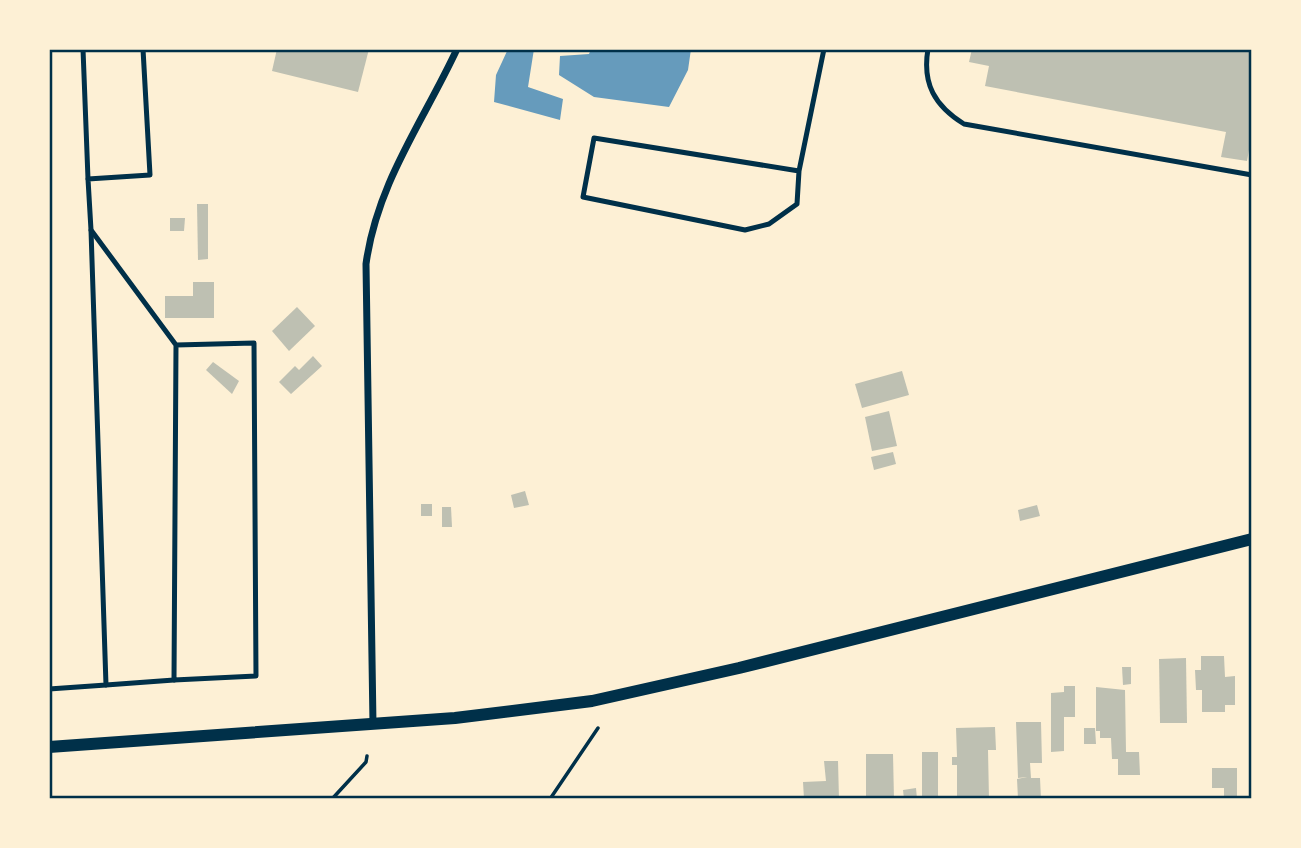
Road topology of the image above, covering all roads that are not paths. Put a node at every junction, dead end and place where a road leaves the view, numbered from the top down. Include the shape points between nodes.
1 (83, 49) edge
2 (143, 49) edge
3 (457, 49) edge
4 (824, 49) edge
5 (928, 49) edge
6 (799, 171) junction
7 (1252, 175) edge
8 (88, 179) junction
9 (91, 230) junction
10 (176, 345) junction
11 (1252, 540) edge
12 (174, 680) junction
13 (106, 685) junction
14 (49, 689) edge
15 (373, 724) junction
16 (49, 747) edge

1 - 8 lane
2 - 8 lane via 150,175
3 - 15 street via 387,184 366,264
4 - 6 lane
5 - 7 lane via 930,89 944,111 964,124
6 - 6 lane via 594,138 583,197 745,230 769,224 797,204
8 - 9 lane
9 - 10 lane
9 - 13 lane
10 - 12 lane
10 - 12 lane via 254,343 256,676
11 - 15 street via 654,688 523,710
12 - 13 lane
13 - 14 lane
15 - 16 street

